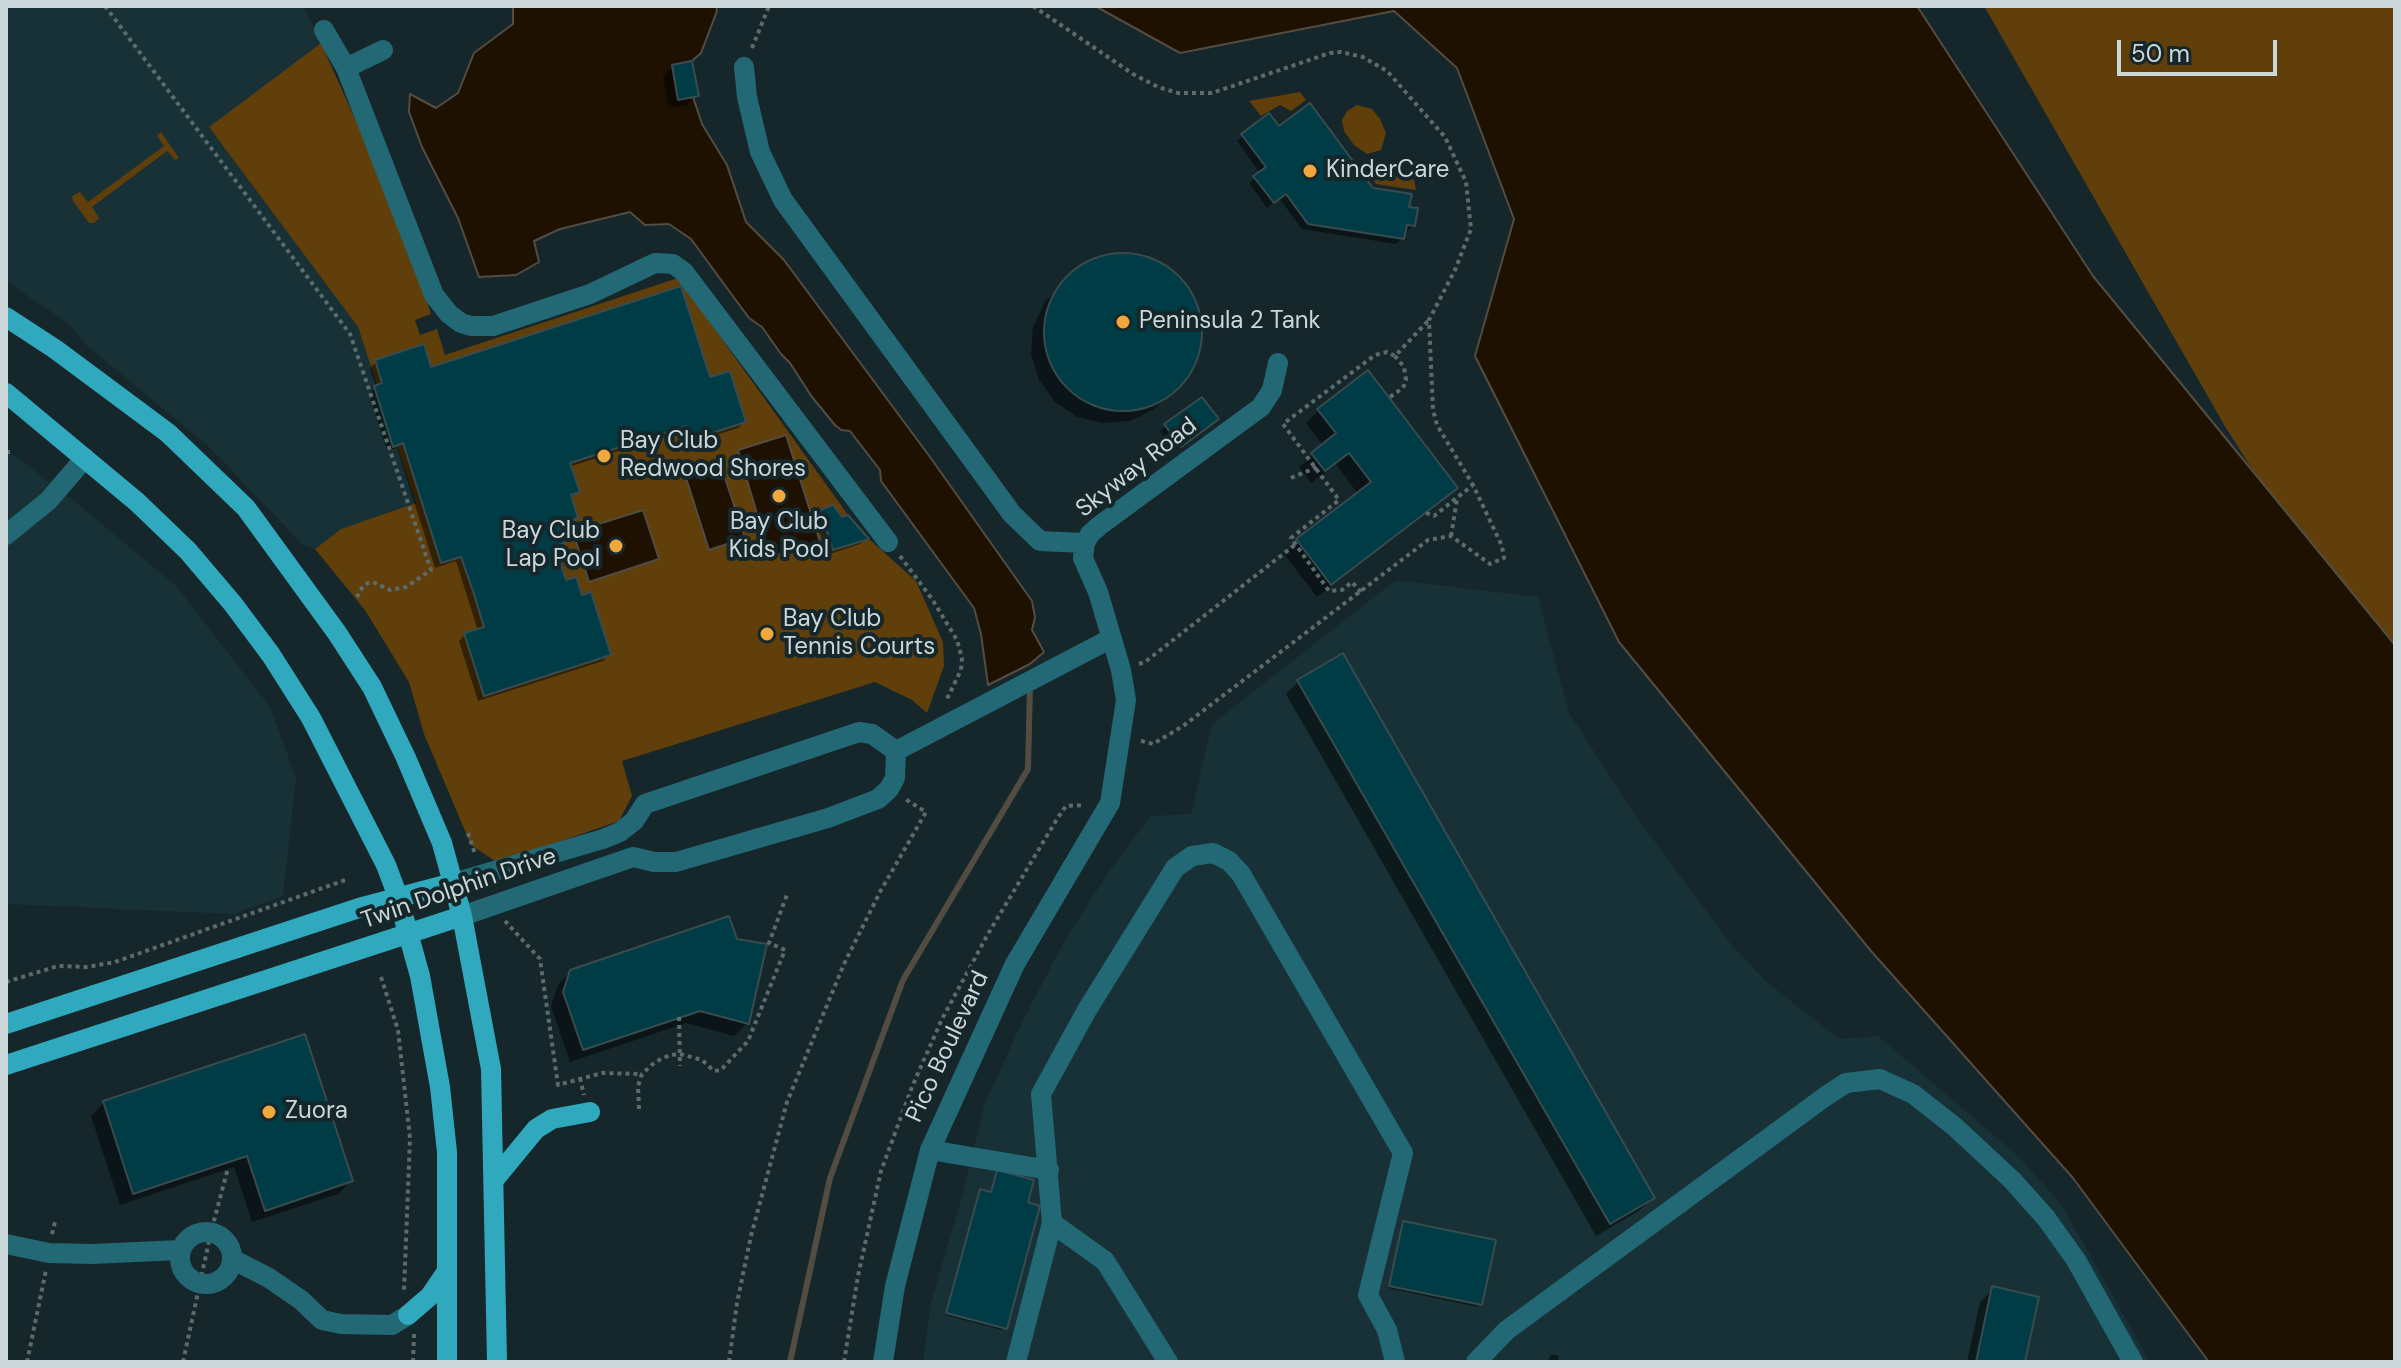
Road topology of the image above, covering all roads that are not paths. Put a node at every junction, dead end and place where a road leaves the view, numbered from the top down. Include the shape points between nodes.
1 (324, 30) dead end
2 (383, 50) dead end
3 (744, 67) road end
4 (346, 68) junction
5 (6, 317) edge
6 (1278, 363) dead end
7 (6, 393) edge
8 (85, 458) junction
9 (6, 535) edge
10 (888, 542) road end
11 (1085, 543) junction
12 (1110, 639) junction
13 (896, 751) junction
14 (1114, 775) joint
15 (453, 883) junction
16 (398, 897) junction
17 (462, 916) junction
18 (408, 935) junction
19 (6, 1024) edge
20 (6, 1065) edge
21 (590, 1112) dead end
22 (930, 1150) junction
23 (1049, 1170) junction
24 (494, 1180) junction
25 (1052, 1223) junction
26 (6, 1244) edge
27 (181, 1250) junction
28 (232, 1259) junction
29 (447, 1271) junction
30 (408, 1316) joint
31 (497, 1354) edge
32 (447, 1356) edge
33 (883, 1362) edge
34 (1016, 1362) edge
35 (1168, 1362) edge
36 (1395, 1362) edge
37 (1476, 1362) edge
38 (2133, 1362) edge

1 - 4 street
2 - 4 street
3 - 11 street via 760,152 783,200 1012,514 1040,541
4 - 10 street via 434,295 449,314 471,326 493,326 590,294 655,263 673,264
5 - 15 main road via 168,433 246,508 372,687 436,829
6 - 11 street, Skyway Road via 1272,390 1261,407 1099,526
7 - 8 main road
8 - 9 street via 48,501
8 - 16 main road via 188,551 271,655 351,793
11 - 12 street, Skyway Road via 1083,558
12 - 13 street
12 - 14 street, Skyway Road via 1126,700
13 - 15 street, Twin Dolphin Drive via 872,734 859,732 645,804 634,821 603,839
13 - 17 street, Twin Dolphin Drive via 895,778 878,799 676,862 633,857
14 - 22 street, Pico Boulevard via 1110,803 1015,964
15 - 16 main road, Twin Dolphin Drive
15 - 17 main road
16 - 18 main road
16 - 19 main road, Twin Dolphin Drive
17 - 18 main road, Twin Dolphin Drive
17 - 24 main road via 491,1069
18 - 20 main road, Twin Dolphin Drive
18 - 29 main road via 440,1087 447,1152
21 - 24 main road via 552,1119 536,1129
22 - 23 street
22 - 33 street, Pico Boulevard via 895,1286
23 - 25 street
23 - 36 street via 1041,1094 1087,1010 1175,868 1192,856 1213,853 1229,861 1403,1153 1368,1295 1387,1330
24 - 31 main road
25 - 34 street
25 - 35 street via 1105,1261
26 - 27 street via 49,1253
27 - 28 street via 192,1236 211,1232 228,1243
27 - 28 street via 182,1268 200,1283 220,1279
28 - 30 street via 269,1278 322,1320 392,1325
29 - 30 main road
29 - 32 main road
37 - 38 street via 1507,1330 1826,1096 1846,1083 1880,1079 1913,1094 1955,1127 2046,1218

